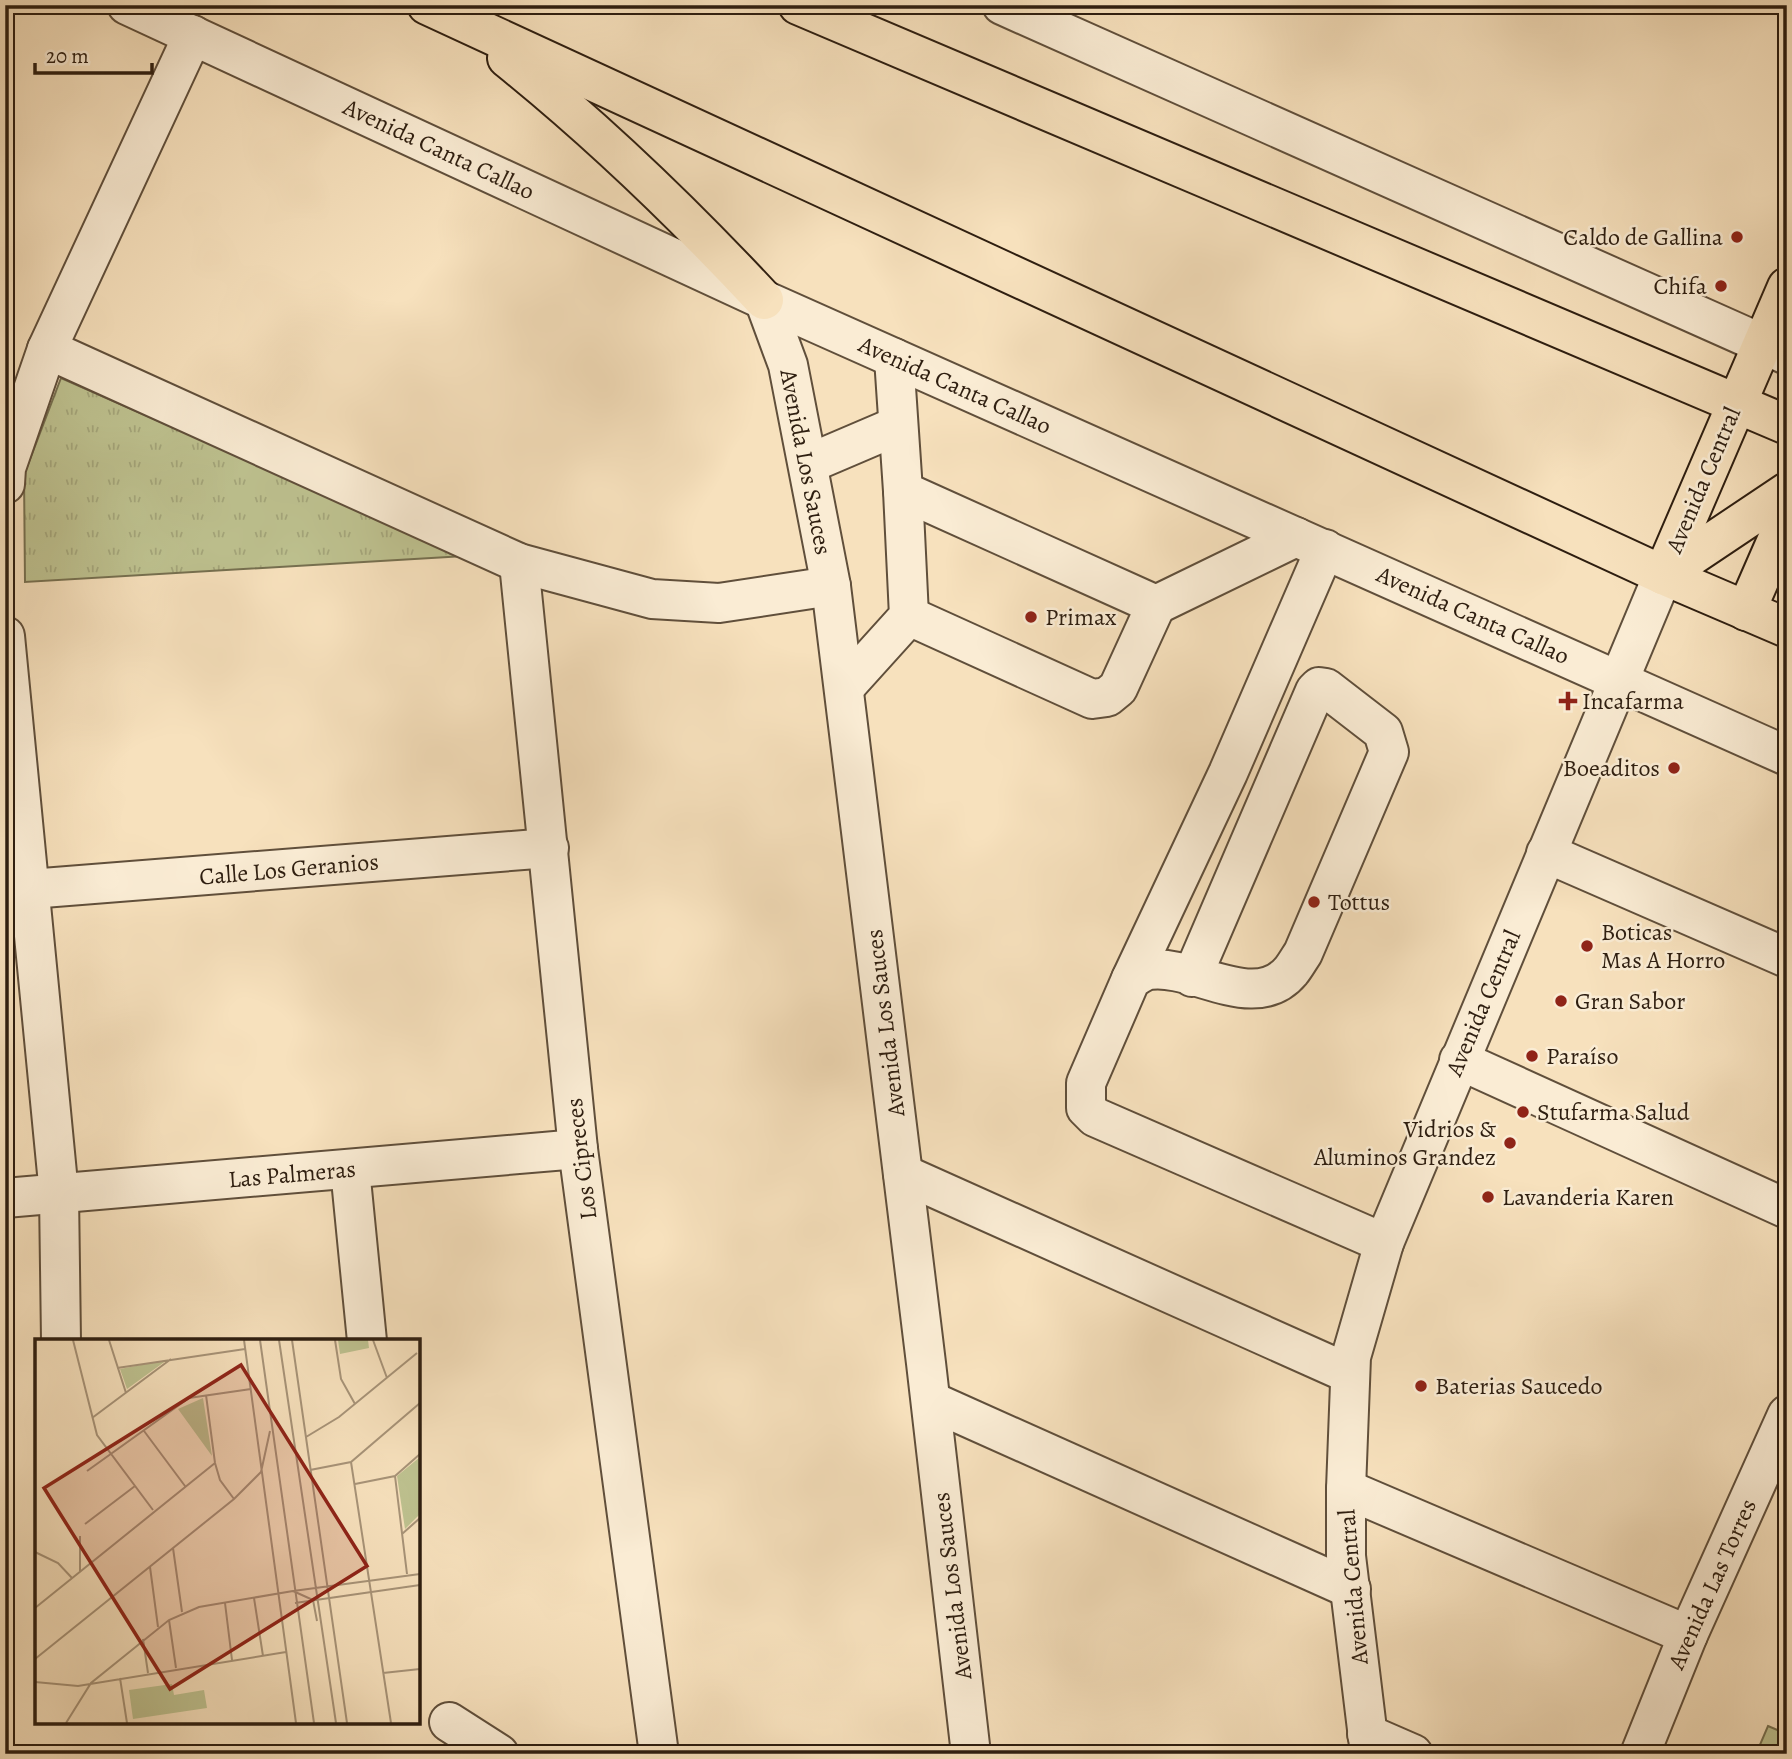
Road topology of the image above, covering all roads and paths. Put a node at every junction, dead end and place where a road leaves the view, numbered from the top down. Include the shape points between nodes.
1 (127, 5) edge
2 (798, 5) edge
3 (1002, 5) edge
4 (443, 12) edge
5 (193, 35) junction
6 (1787, 287) edge
7 (764, 300) junction
8 (47, 349) junction
9 (1774, 350) edge
10 (894, 358) junction
11 (1737, 403) junction
12 (1787, 425) edge
13 (897, 426) junction
14 (808, 464) junction
15 (5, 484) edge
16 (903, 491) junction
17 (1787, 492) edge
18 (1787, 517) edge
19 (1311, 543) junction
20 (519, 563) junction
21 (1662, 575) junction
22 (831, 586) junction
23 (1156, 605) junction
24 (1746, 611) junction
25 (909, 616) junction
26 (1787, 628) edge
27 (5, 636) edge
28 (1618, 680) junction
29 (844, 688) junction
30 (1787, 756) edge
31 (549, 848) junction
32 (1546, 853) junction
33 (30, 889) junction
34 (1787, 958) edge
35 (1192, 977) junction
36 (1131, 979) junction
37 (1459, 1060) junction
38 (578, 1149) junction
39 (350, 1169) junction
40 (903, 1174) junction
41 (59, 1194) junction
42 (5, 1198) edge
43 (1787, 1209) edge
44 (1384, 1242) junction
45 (61, 1339) edge
46 (367, 1339) edge
47 (1350, 1374) junction
48 (931, 1401) junction
49 (1787, 1415) edge
50 (1346, 1489) junction
51 (1351, 1589) junction
52 (1688, 1635) junction
53 (449, 1722) dead end
54 (1369, 1744) edge
55 (499, 1754) edge
56 (659, 1754) edge
57 (971, 1754) edge
58 (1413, 1754) edge
59 (1640, 1754) edge

1 - 5 street, Avenida Canta Callao
2 - 11 main road
3 - 9 street
4 - 7 main road via 561,101 656,187
4 - 21 main road
5 - 7 street, Avenida Canta Callao
5 - 8 street
6 - 9 main road, Avenida Central
7 - 10 street, Avenida Canta Callao
7 - 14 street, Avenida Los Sauces via 788,365
8 - 15 street via 6,468
8 - 20 street
9 - 11 main road, Avenida Central
10 - 13 street
10 - 19 street, Avenida Canta Callao
11 - 12 main road
11 - 21 main road, Avenida Central
13 - 14 street
13 - 16 street
14 - 22 street, Avenida Los Sauces
16 - 23 street
16 - 25 street
17 - 21 main road
18 - 24 main road
19 - 23 street
19 - 28 street, Avenida Canta Callao
19 - 36 street via 1228,774
20 - 22 street via 652,599 719,603
20 - 31 street, Los Cipreces
21 - 24 main road
21 - 28 street, Avenida Central
22 - 29 street, Avenida Los Sauces
23 - 25 street via 1118,688 1107,697 1092,699
24 - 26 main road
25 - 29 street
27 - 33 street
28 - 30 street, Avenida Canta Callao
28 - 32 street, Avenida Central
29 - 40 street, Avenida Los Sauces
31 - 33 street, Calle Los Geranios
31 - 38 street, Los Cipreces
32 - 34 street
32 - 37 street, Avenida Central
33 - 41 street
35 - 35 street via 1315,691 1326,688 1382,732 1389,752 1303,953 1290,972 1273,985 1256,990
35 - 36 street via 1160,970
36 - 44 street via 1086,1083 1086,1108 1095,1117
37 - 43 street
37 - 44 street, Avenida Central
38 - 39 street, Las Palmeras
38 - 56 street, Los Cipreces
39 - 41 street, Las Palmeras
39 - 46 street
40 - 47 street
40 - 48 street, Avenida Los Sauces
41 - 42 street, Las Palmeras
41 - 45 street
44 - 47 street, Avenida Central
47 - 50 street, Avenida Central
48 - 51 street
48 - 57 street, Avenida Los Sauces
49 - 52 street, Avenida Las Torres
50 - 51 street, Avenida Central
50 - 52 street
51 - 54 street, Avenida Central
52 - 59 street, Avenida Las Torres
53 - 55 street
54 - 58 street

